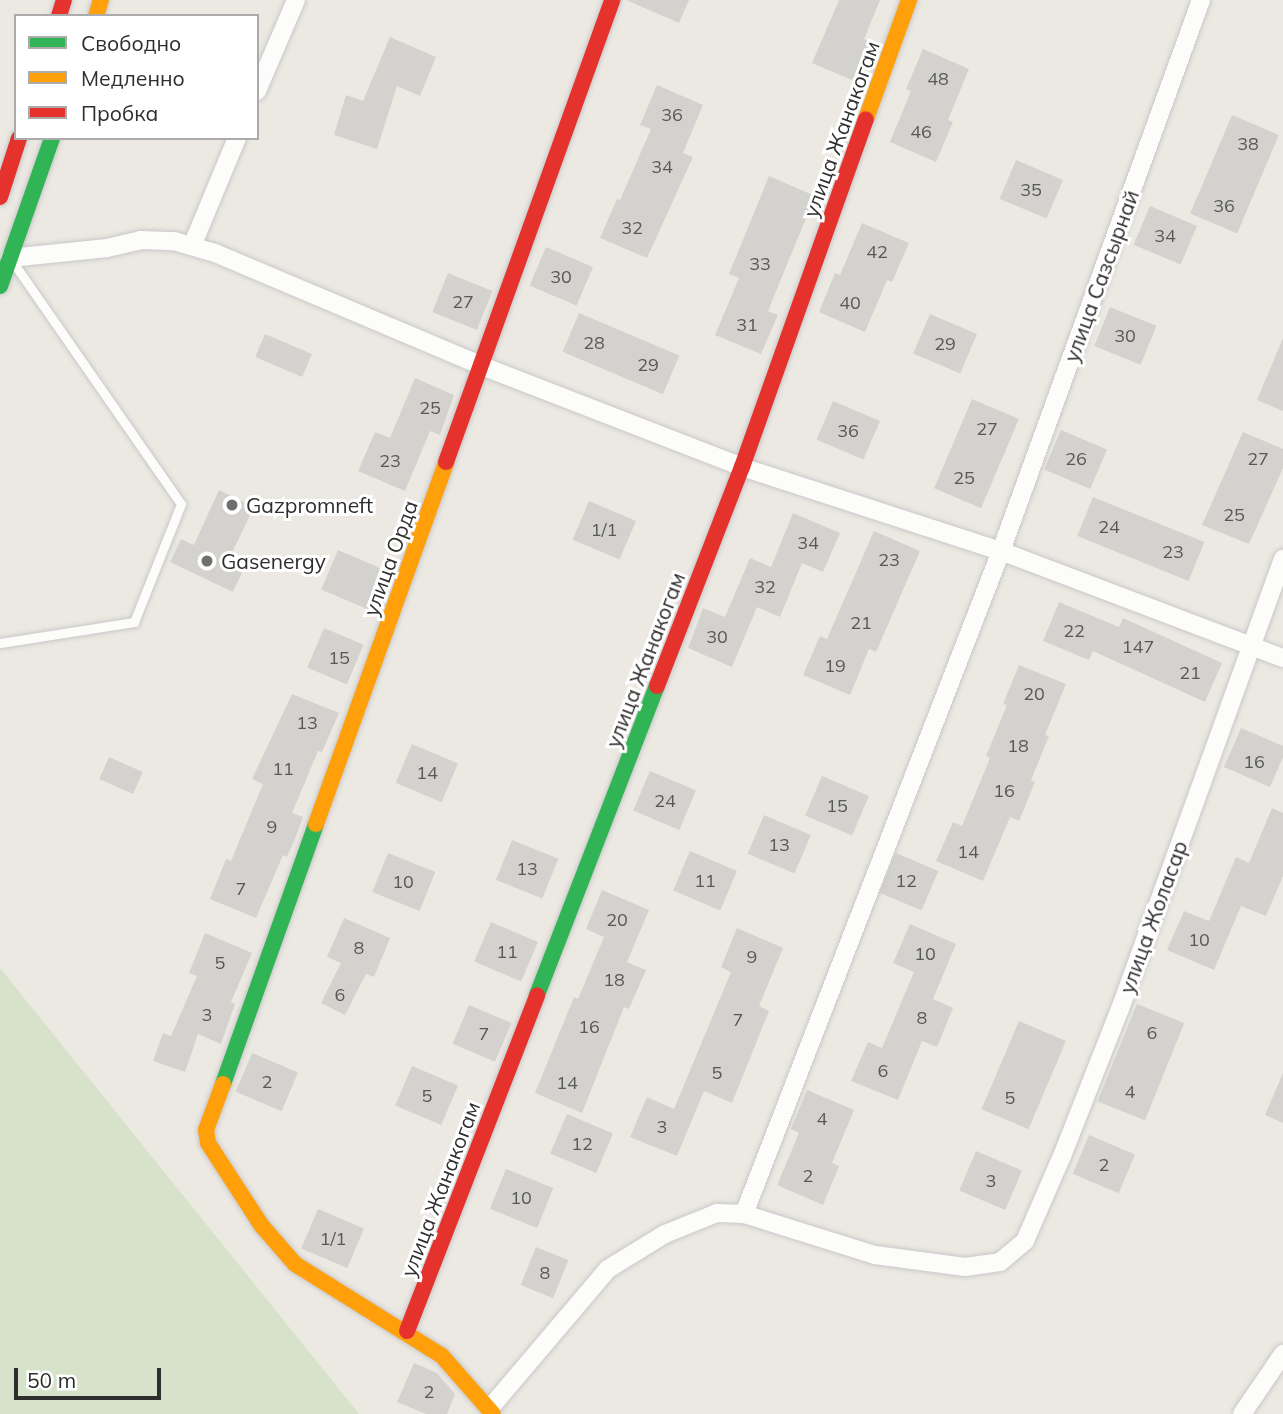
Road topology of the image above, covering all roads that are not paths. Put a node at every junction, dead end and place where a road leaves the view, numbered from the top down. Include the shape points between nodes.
1 (296, 0) edge
2 (612, 0) edge
3 (909, 0) edge
4 (1201, 0) edge
5 (259, 86) edge
6 (18, 140) edge
7 (51, 140) edge
8 (236, 140) edge
9 (0, 197) edge
10 (192, 246) junction
11 (5, 257) edge
12 (0, 286) edge
13 (482, 366) junction
14 (742, 467) junction
15 (1001, 551) junction
16 (1283, 559) edge
17 (0, 643) edge
18 (1251, 647) junction
19 (1283, 658) edge
20 (744, 1214) junction
21 (407, 1331) junction
22 (1283, 1354) edge
23 (492, 1411) edge
24 (1241, 1414) edge

1 - 5 street
2 - 13 main road, улица Орда
3 - 14 main road, улица Жанакогам
4 - 15 street, улица Сазсырнай
6 - 9 main road
7 - 11 main road
8 - 10 street
10 - 11 street via 141,240 107,248
10 - 13 street via 246,264
11 - 12 main road
11 - 17 lane via 181,504 134,622
13 - 14 street
13 - 21 main road, улица Орда via 206,1130 208,1143 262,1226 295,1264
14 - 15 street
14 - 21 main road, улица Жанакогам
15 - 18 street
15 - 20 street, улица Сазсырнай
16 - 18 street, улица Жоласар
18 - 19 street
18 - 20 street, улица Жоласар via 1120,1009 1025,1241 1000,1262 965,1267 875,1255
20 - 23 street via 717,1213 664,1234 608,1269
21 - 23 main road via 442,1356
22 - 24 street

